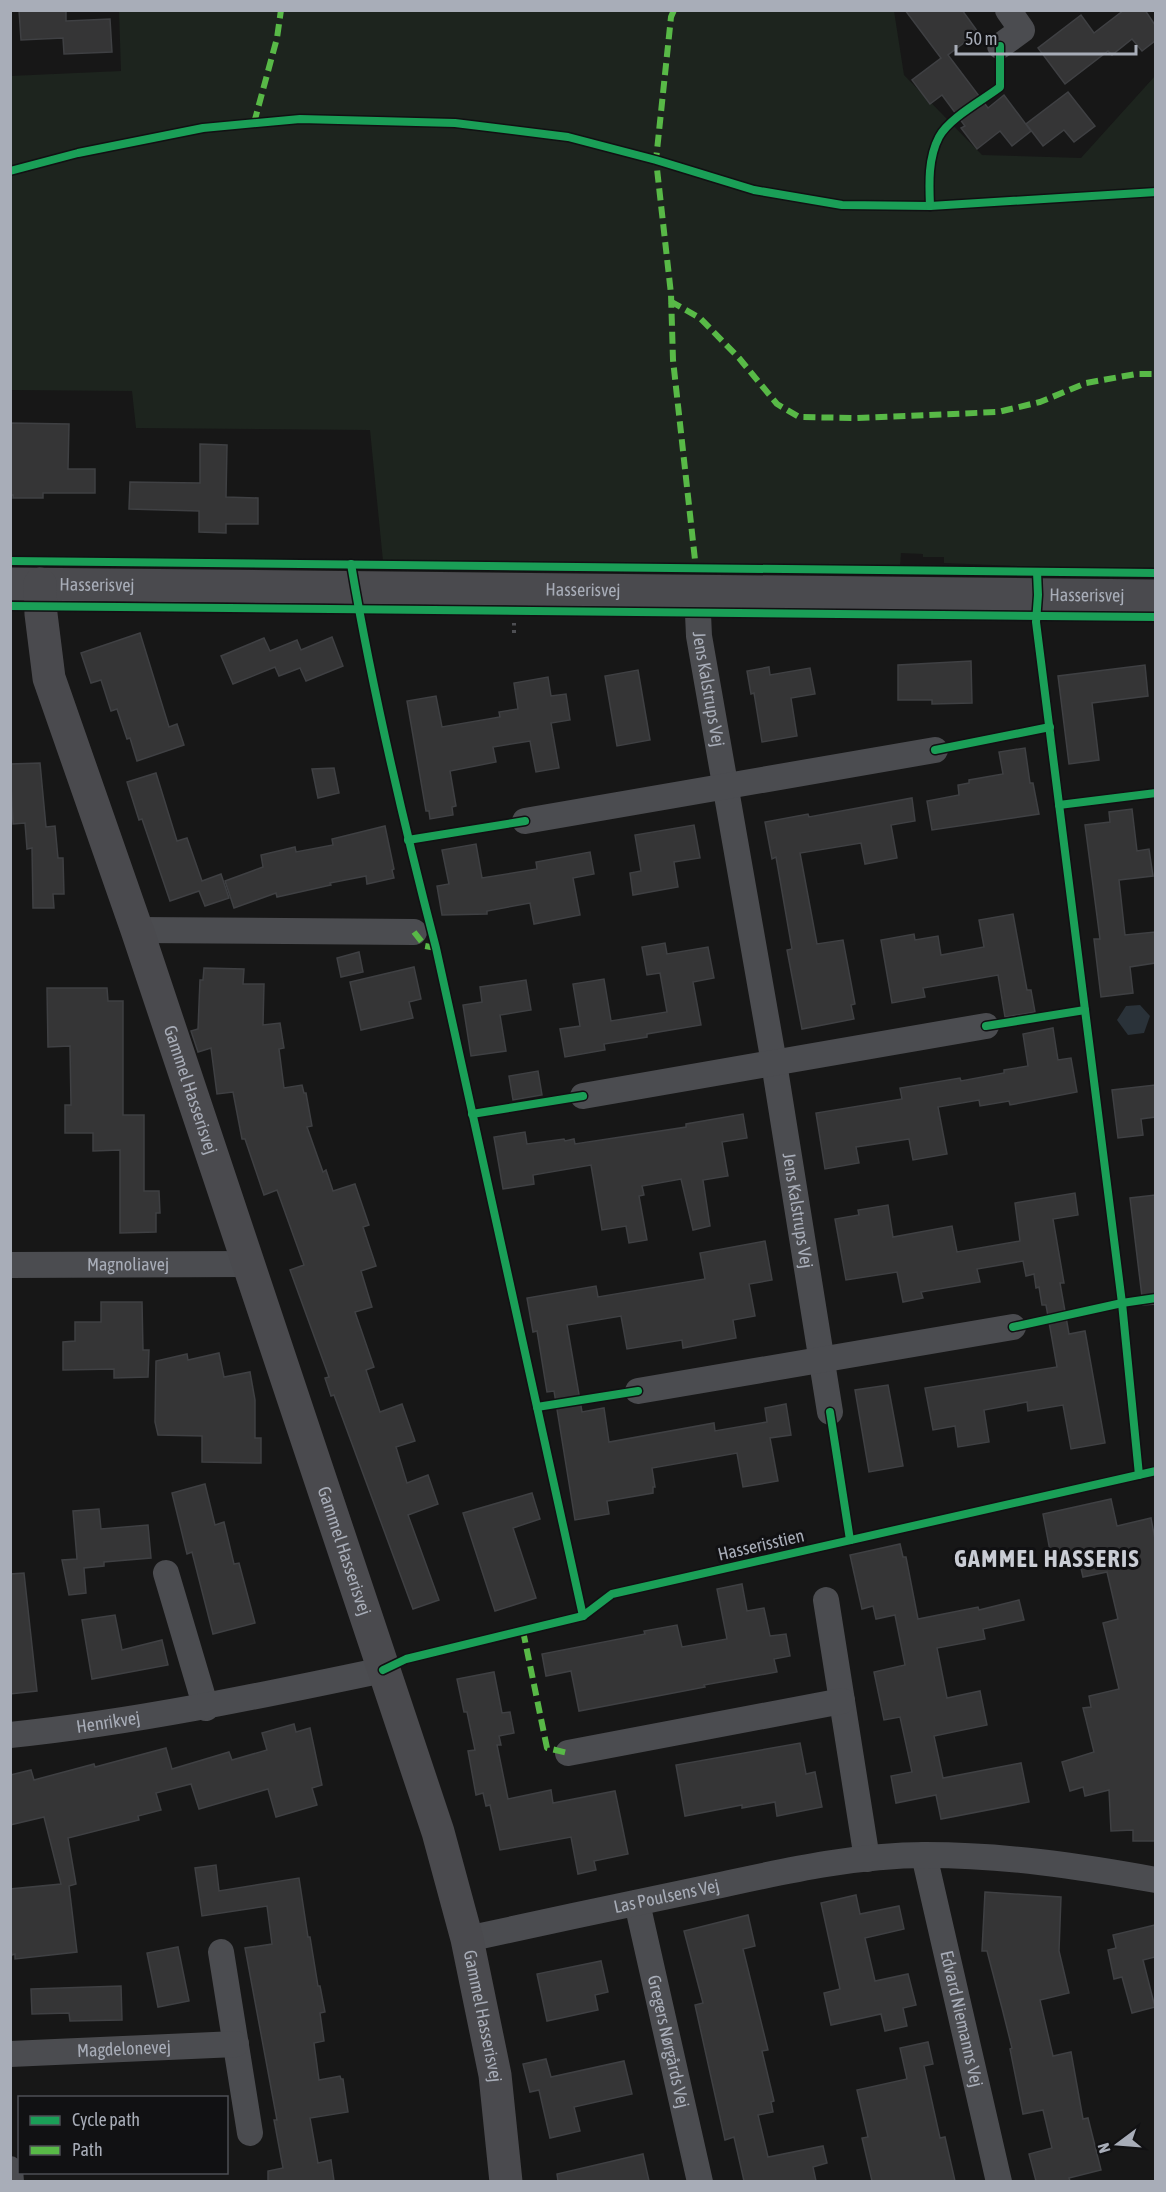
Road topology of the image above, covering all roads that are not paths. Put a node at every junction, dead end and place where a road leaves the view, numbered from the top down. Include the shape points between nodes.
1 (1008, 10) edge
2 (1000, 46) dead end
3 (25, 584) edge
4 (697, 592) junction
5 (1155, 596) edge
6 (935, 750) dead end
7 (725, 786) junction
8 (525, 821) dead end
9 (137, 930) junction
10 (414, 932) dead end
11 (986, 1026) dead end
12 (774, 1063) junction
13 (583, 1096) dead end
14 (247, 1264) junction
15 (10, 1265) edge
16 (1013, 1327) dead end
17 (821, 1360) junction
18 (638, 1391) dead end
19 (830, 1412) dead end
20 (166, 1573) dead end
21 (826, 1600) dead end
22 (383, 1670) junction
23 (842, 1701) junction
24 (206, 1708) junction
25 (10, 1735) edge
26 (568, 1754) dead end
27 (924, 1855) junction
28 (867, 1859) junction
29 (1155, 1880) edge
30 (637, 1903) junction
31 (467, 1939) junction
32 (221, 1952) dead end
33 (236, 2044) junction
34 (10, 2054) edge
35 (250, 2133) dead end
36 (10, 2169) edge
37 (11, 2181) edge
38 (506, 2181) edge
39 (700, 2181) edge
40 (999, 2181) edge

1 - 2 street via 1022,30
3 - 4 street, Hasserisvej
3 - 9 street, Gammel Hasserisvej via 41,614 49,678
4 - 5 street, Hasserisvej
4 - 7 street, Jens Kalstrups Vej via 699,636
6 - 7 street
7 - 8 street
7 - 12 street, Jens Kalstrups Vej
9 - 10 street
9 - 14 street, Gammel Hasserisvej
11 - 12 street
12 - 13 street
12 - 17 street, Jens Kalstrups Vej
14 - 15 street, Magnoliavej
14 - 22 street, Gammel Hasserisvej
16 - 17 street
17 - 18 street
17 - 19 street, Jens Kalstrups Vej
20 - 24 street
21 - 23 street
22 - 24 street, Henrikvej
22 - 31 street, Gammel Hasserisvej via 438,1832
23 - 26 street
23 - 28 street
24 - 25 street, Henrikvej
27 - 28 street, Las Poulsens Vej
27 - 29 street, Las Poulsens Vej via 1011,1858
27 - 40 street, Edvard Niemanns Vej
28 - 30 street, Las Poulsens Vej via 803,1867
30 - 31 street, Las Poulsens Vej
30 - 39 street, Gregers Nørgårds Vej
31 - 38 street, Gammel Hasserisvej via 495,2075
32 - 33 street
33 - 34 street, Magdelonevej
33 - 35 street
36 - 37 street

